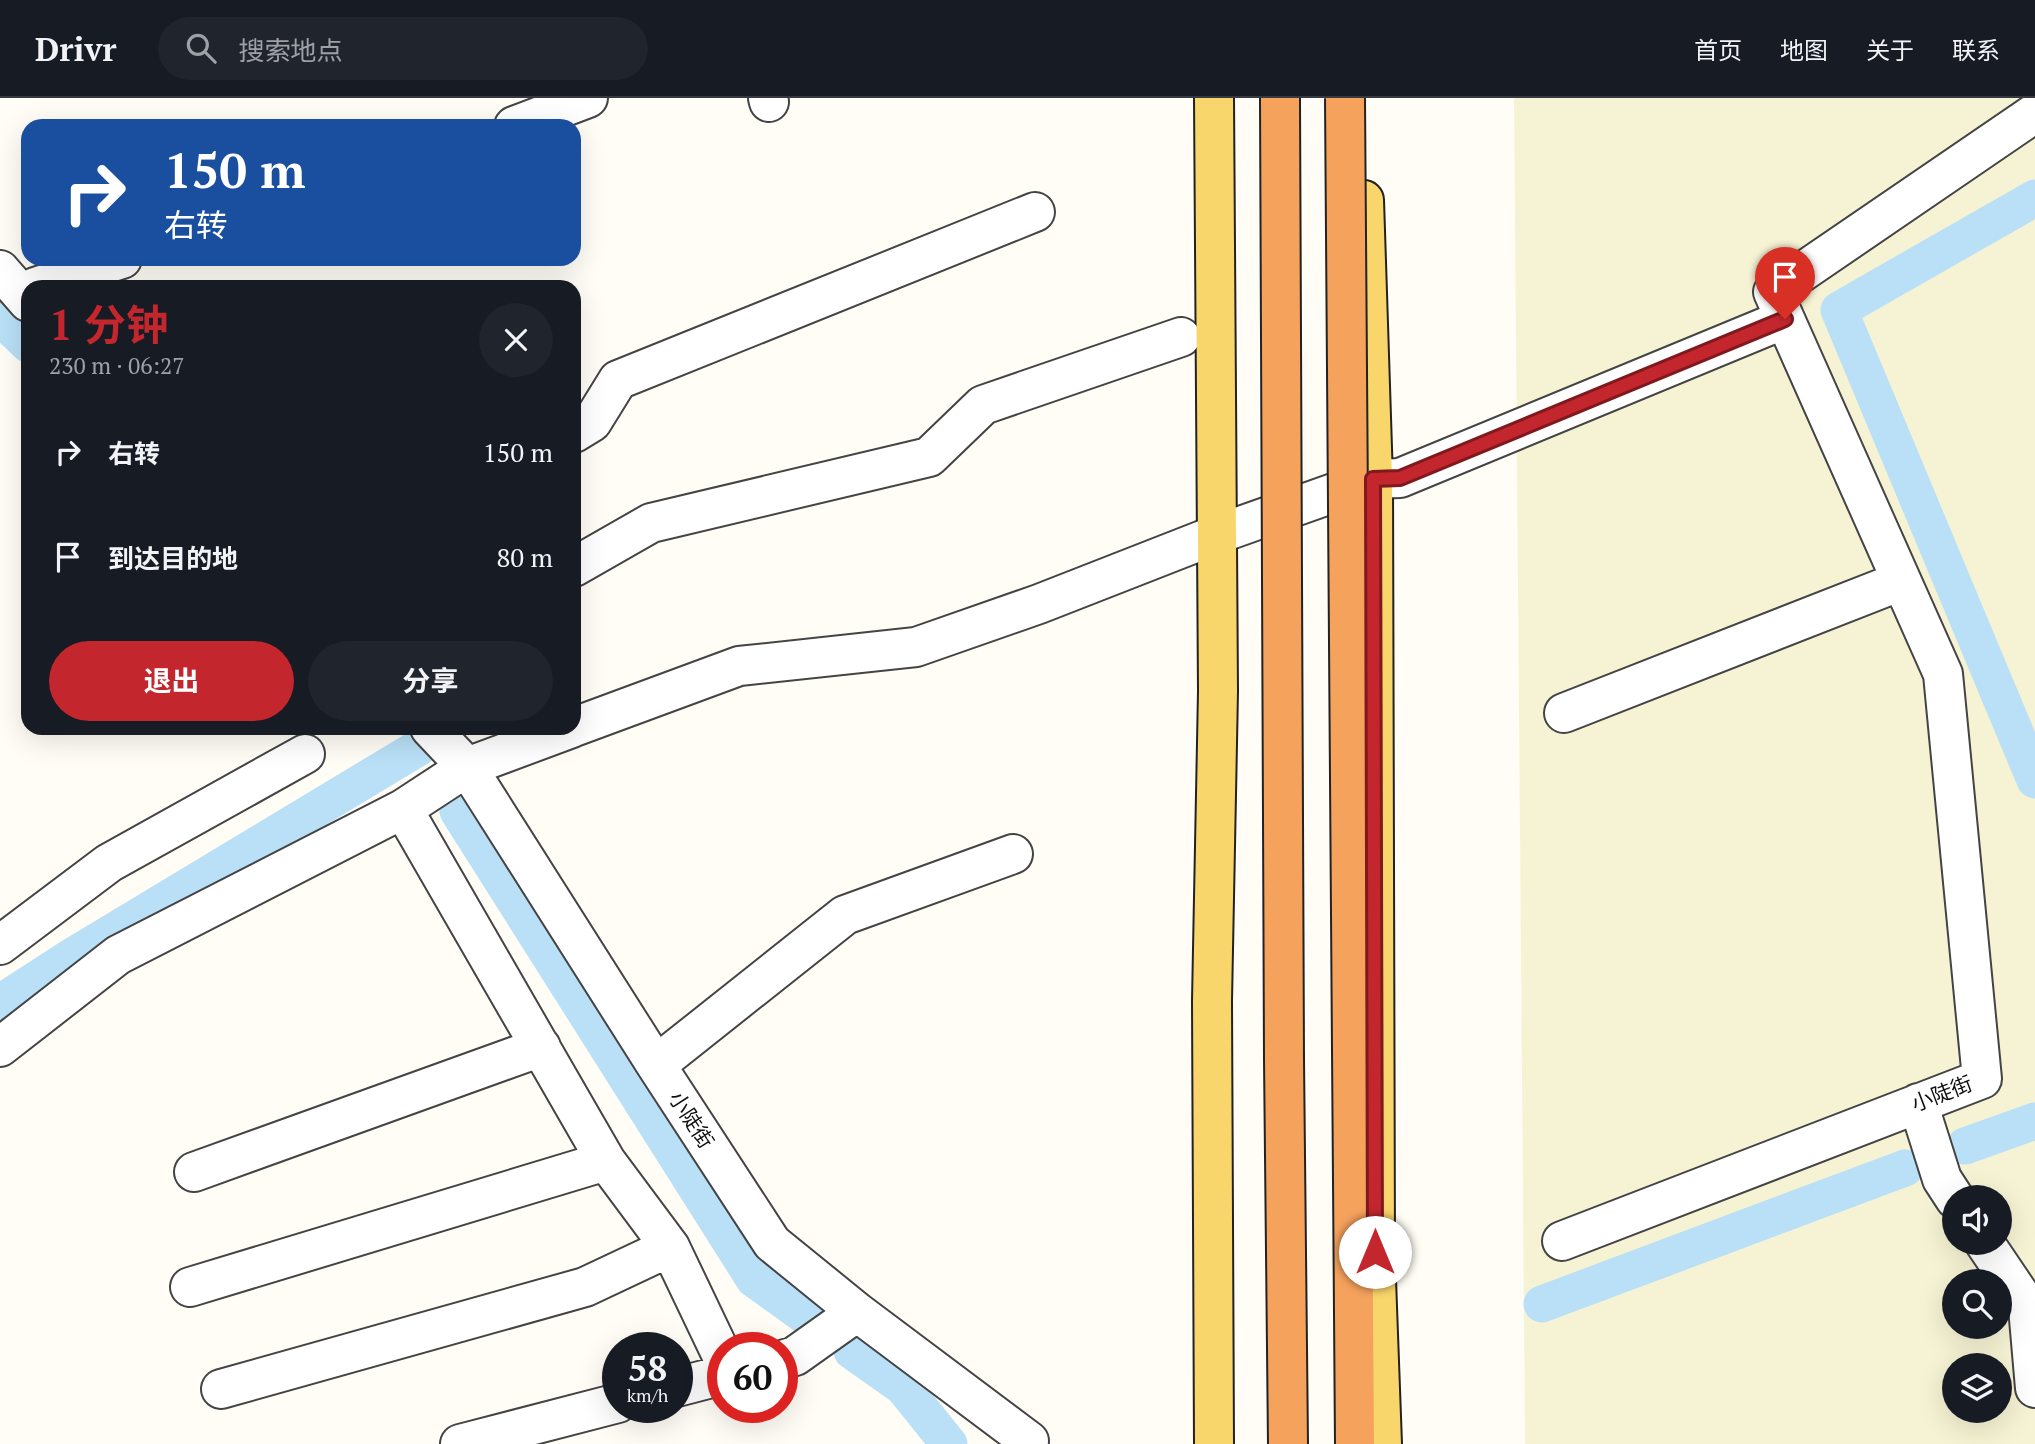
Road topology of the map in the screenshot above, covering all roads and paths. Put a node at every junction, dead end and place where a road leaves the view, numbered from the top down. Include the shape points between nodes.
1 (588, 98) edge
2 (1214, 98) edge
3 (1280, 98) edge
4 (1345, 98) edge
5 (1360, 98) edge
6 (2035, 113) edge
7 (532, 119) edge
8 (1035, 212) dead end
9 (98, 266) edge
10 (50, 280) edge
11 (1785, 319) junction
12 (1181, 337) dead end
13 (581, 429) edge
14 (1373, 479) junction
15 (1218, 534) junction
16 (581, 563) edge
17 (1901, 581) junction
18 (1564, 713) dead end
19 (581, 725) edge
20 (437, 735) edge
21 (554, 735) edge
22 (305, 754) dead end
23 (467, 767) junction
24 (403, 809) junction
25 (1013, 854) dead end
26 (0, 946) edge
27 (2, 1037) edge
28 (541, 1046) junction
29 (656, 1065) junction
30 (1918, 1103) junction
31 (606, 1161) junction
32 (194, 1172) dead end
33 (1945, 1185) edge
34 (1562, 1241) dead end
35 (670, 1247) junction
36 (1993, 1255) edge
37 (190, 1287) dead end
38 (857, 1312) junction
39 (711, 1332) edge
40 (798, 1354) edge
41 (2035, 1388) edge
42 (221, 1389) dead end
43 (602, 1407) edge
44 (1029, 1441) dead end
45 (460, 1444) edge
46 (1214, 1444) edge
47 (1288, 1444) edge
48 (1355, 1444) edge
49 (1382, 1444) edge

1 - 7 street
2 - 15 main road
3 - 47 highway, bridge
4 - 48 highway, bridge
5 - 14 main road
6 - 11 street via 1773,292
8 - 13 street via 618,380 592,422
9 - 10 street
11 - 14 street via 1400,478
11 - 17 street
12 - 16 street via 983,405 929,457 650,523
14 - 15 street
14 - 49 main road via 1375,1252
15 - 19 street via 916,647 739,666
15 - 46 main road via 1212,1001
17 - 18 street
17 - 30 street, 小陡街 via 1943,674 1982,1079
20 - 23 street, 小陡街
21 - 23 street
22 - 26 street via 109,863
23 - 24 street
23 - 29 street, 小陡街
24 - 27 street via 118,955
24 - 28 street
25 - 29 street via 845,915
28 - 31 street
28 - 32 street
29 - 38 street, 小陡街 via 772,1242
30 - 33 street
30 - 34 street, 小陡街
31 - 35 street
31 - 37 street
35 - 39 street
35 - 42 street via 585,1287
36 - 41 street via 2028,1307
38 - 40 street
38 - 44 street, 小陡街
43 - 45 street

